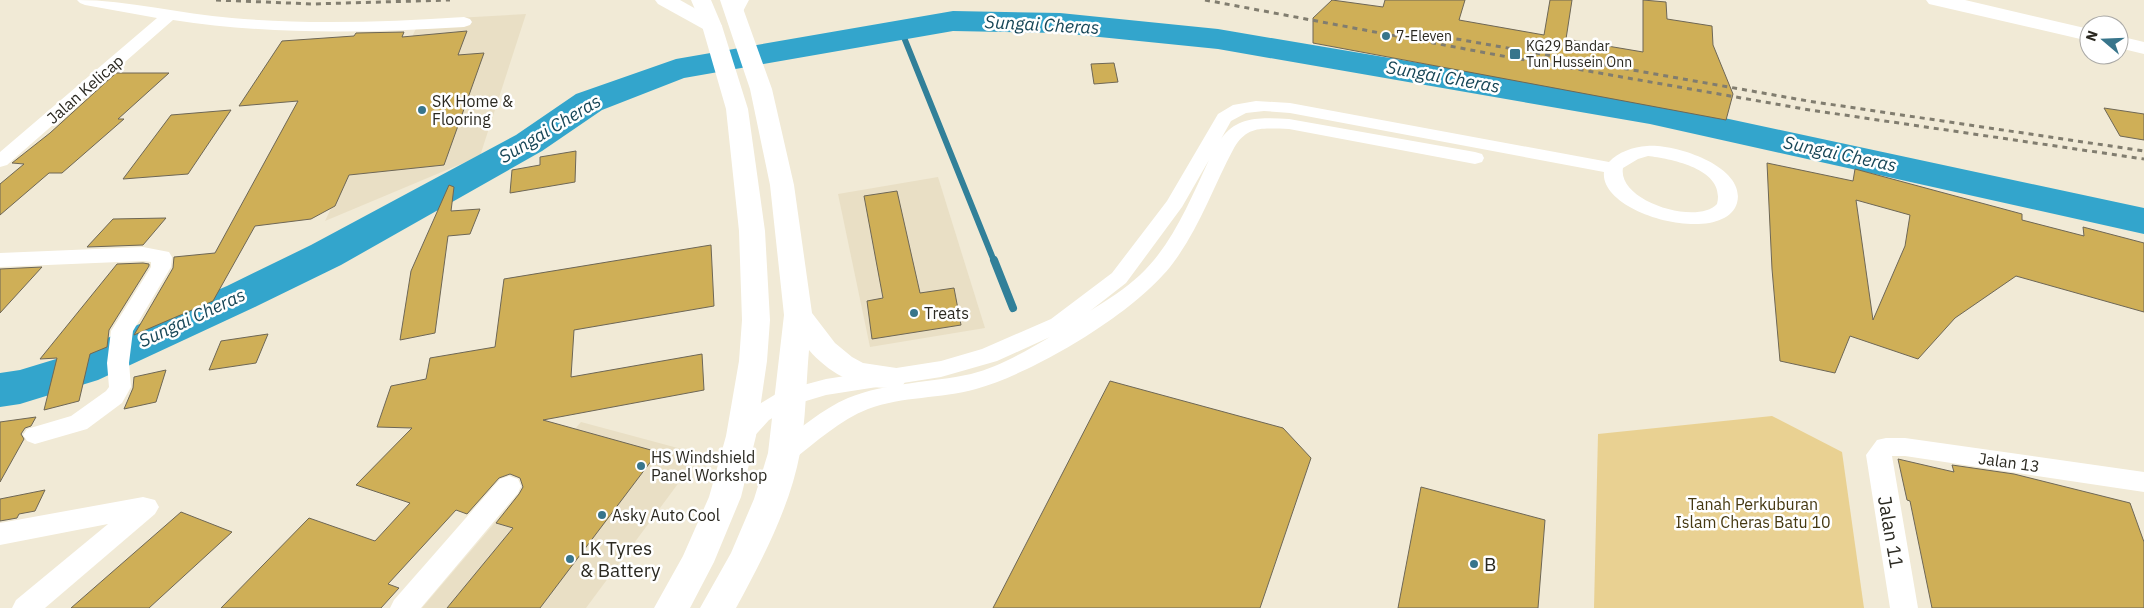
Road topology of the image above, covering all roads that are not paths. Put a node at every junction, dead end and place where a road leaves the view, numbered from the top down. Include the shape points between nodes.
1 (86, 0) edge
2 (160, 0) edge
3 (665, 0) edge
4 (701, 0) edge
5 (1936, 0) edge
6 (735, 4) edge
7 (141, 11) junction
8 (169, 16) junction
9 (464, 22) dead end
10 (712, 26) junction
11 (2079, 33) edge
12 (2129, 44) edge
13 (2144, 48) edge
14 (0, 161) edge
15 (1614, 175) junction
16 (0, 260) edge
17 (798, 315) junction
18 (893, 377) junction
19 (789, 397) junction
20 (35, 435) dead end
21 (741, 436) junction
22 (784, 454) junction
23 (1878, 455) joint
24 (2144, 482) edge
25 (509, 486) dead end
26 (0, 534) edge
27 (26, 608) edge
28 (404, 608) edge
29 (672, 608) edge
30 (718, 608) edge
31 (1904, 608) edge

1 - 7 street
2 - 7 street
3 - 10 main road
4 - 10 main road
5 - 11 main road
6 - 17 main road via 761,89 782,185
7 - 8 street
8 - 9 street via 234,23 342,27
8 - 14 street, Jalan Kelicap
10 - 21 main road via 737,109 752,241 756,320
12 - 13 main road
15 - 15 street via 1620,159 1640,152 1667,152 1704,165 1718,175 1727,186 1730,198 1726,207 1715,215 1682,218 1645,208 1630,199
15 - 18 street via 1290,108 1254,106 1235,110 1224,118 1175,203 1119,278 1059,324 989,355 941,369
15 - 22 street via 1289,124 1260,123 1238,130 1222,152 1177,244 1160,267 1094,319 1055,345 984,378 886,395 849,407
16 - 20 street via 162,256 161,267 122,331 118,363 120,387 114,397 80,423
17 - 18 main road via 824,350 840,363 860,373
17 - 19 main road
18 - 19 street via 826,387
19 - 21 street via 761,414
19 - 22 main road
21 - 29 main road via 724,497 697,562
22 - 30 main road via 746,558
23 - 24 street, Jalan 13 via 1886,447 1905,447
23 - 31 street, Jalan 11
25 - 28 street
26 - 27 street via 146,507

